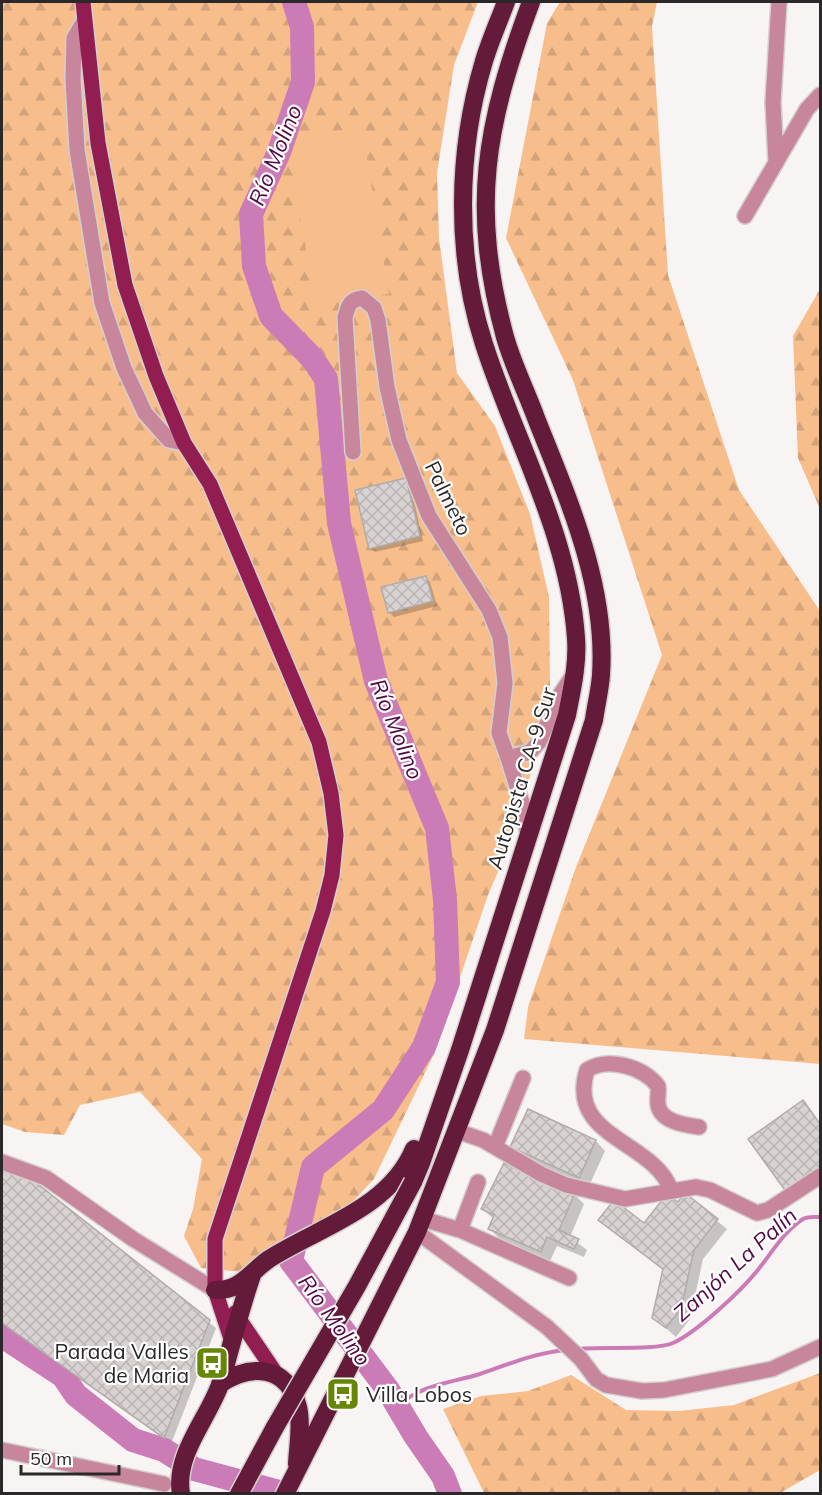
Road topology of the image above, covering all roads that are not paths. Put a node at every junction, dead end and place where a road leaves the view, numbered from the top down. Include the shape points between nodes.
1 (83, 2) edge
2 (506, 2) edge
3 (531, 2) edge
4 (779, 2) edge
5 (84, 21) junction
6 (820, 95) edge
7 (776, 163) junction
8 (745, 216) dead end
9 (184, 443) junction
10 (353, 452) dead end
11 (576, 671) junction
12 (508, 758) junction
13 (528, 837) junction
14 (459, 1050) junction
15 (523, 1078) dead end
16 (699, 1127) dead end
17 (457, 1131) junction
18 (495, 1147) junction
19 (2, 1162) edge
20 (820, 1176) edge
21 (478, 1182) dead end
22 (671, 1190) junction
23 (420, 1226) junction
24 (460, 1230) junction
25 (252, 1275) junction
26 (569, 1278) dead end
27 (215, 1290) junction
28 (238, 1316) junction
29 (231, 1339) junction
30 (820, 1347) edge
31 (279, 1378) junction
32 (220, 1384) junction
33 (2, 1450) edge
34 (297, 1469) junction
35 (172, 1485) edge
36 (239, 1494) edge
37 (285, 1494) edge

1 - 5 main road
2 - 11 highway, Autopista CA-9 Sur via 484,61 471,113 464,198 466,253 484,344 569,581
3 - 17 highway via 493,117 487,155 486,243 506,340 581,534 601,637 601,675 594,720 555,844 495,1030
4 - 7 street via 773,102
5 - 9 main road via 98,143 124,285
5 - 9 street via 74,38 76,150 102,303 124,368 145,413 169,440
6 - 7 street via 807,109
7 - 8 street
9 - 27 main road via 210,484 319,742 336,835 323,911 215,1239
10 - 12 street, Palmeto via 345,318 348,304 362,298 374,308 378,320 399,440 429,516 489,610 500,637 505,683 499,733
11 - 12 street via 560,695 539,742 531,752
11 - 13 highway, Autopista CA-9 Sur via 567,715
12 - 13 street
13 - 14 highway, Autopista CA-9 Sur
14 - 25 highway via 404,1171 380,1194 268,1260
14 - 36 highway, Autopista CA-9 Sur, bridge via 412,1182
15 - 18 street
16 - 22 street via 681,1125 666,1117 658,1108 657,1086 629,1066 596,1064 587,1070 583,1101 589,1113 659,1170
17 - 18 street
17 - 23 highway
18 - 22 street via 566,1185 615,1197 625,1199
19 - 27 street via 46,1178
20 - 22 street via 768,1210 757,1212 704,1188
21 - 24 street
23 - 24 street
23 - 30 street via 558,1337 606,1385 664,1390 772,1369
23 - 34 highway
24 - 26 street
25 - 27 highway via 235,1288
25 - 28 highway
27 - 28 main road
27 - 29 main road
28 - 29 highway
28 - 31 main road
29 - 32 highway
31 - 32 highway via 247,1370
31 - 34 highway via 291,1389 298,1404
32 - 35 highway
33 - 35 street
34 - 37 highway

